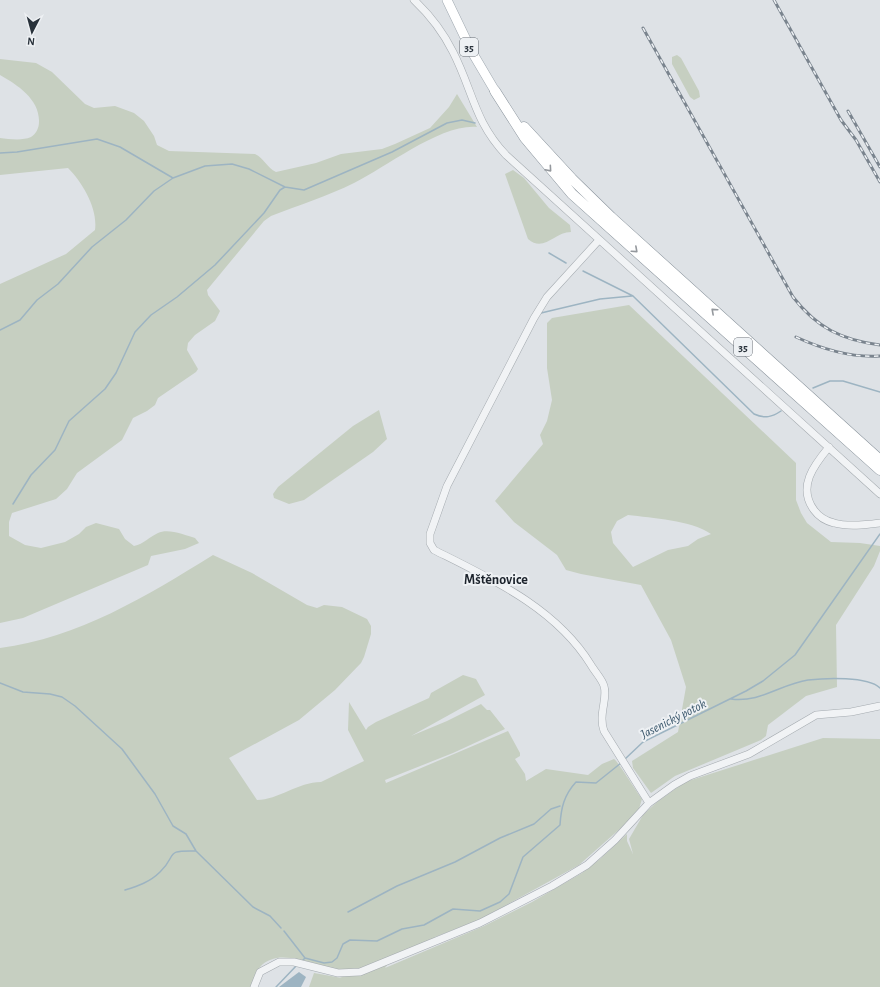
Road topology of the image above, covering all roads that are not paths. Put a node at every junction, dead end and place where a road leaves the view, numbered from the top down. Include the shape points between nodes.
1 (414, 0) edge
2 (447, 0) edge
3 (495, 91) junction
4 (599, 240) junction
5 (829, 447) junction
6 (880, 460) edge
7 (880, 470) edge
8 (880, 494) edge
9 (880, 523) edge
10 (880, 706) edge
11 (649, 803) junction
12 (254, 987) edge

1 - 4 street via 438,27 453,51 480,118 493,141
2 - 3 main road, 35 via 472,52
6 -> 3 highway, 35 via 611,217 538,143
3 -> 7 highway, 35 via 533,149 572,194
4 - 5 street
4 - 11 street via 547,297 534,318 453,474 430,534 430,543 434,550 515,592 562,628 584,653 604,686 601,723 619,757
5 - 8 street
5 - 9 street via 810,473 808,500 815,512 825,520 837,524
10 - 11 street via 816,715 749,754 690,776
11 - 12 street via 615,840 587,864 552,886 480,923 360,972 338,973 294,962 279,962 260,972

